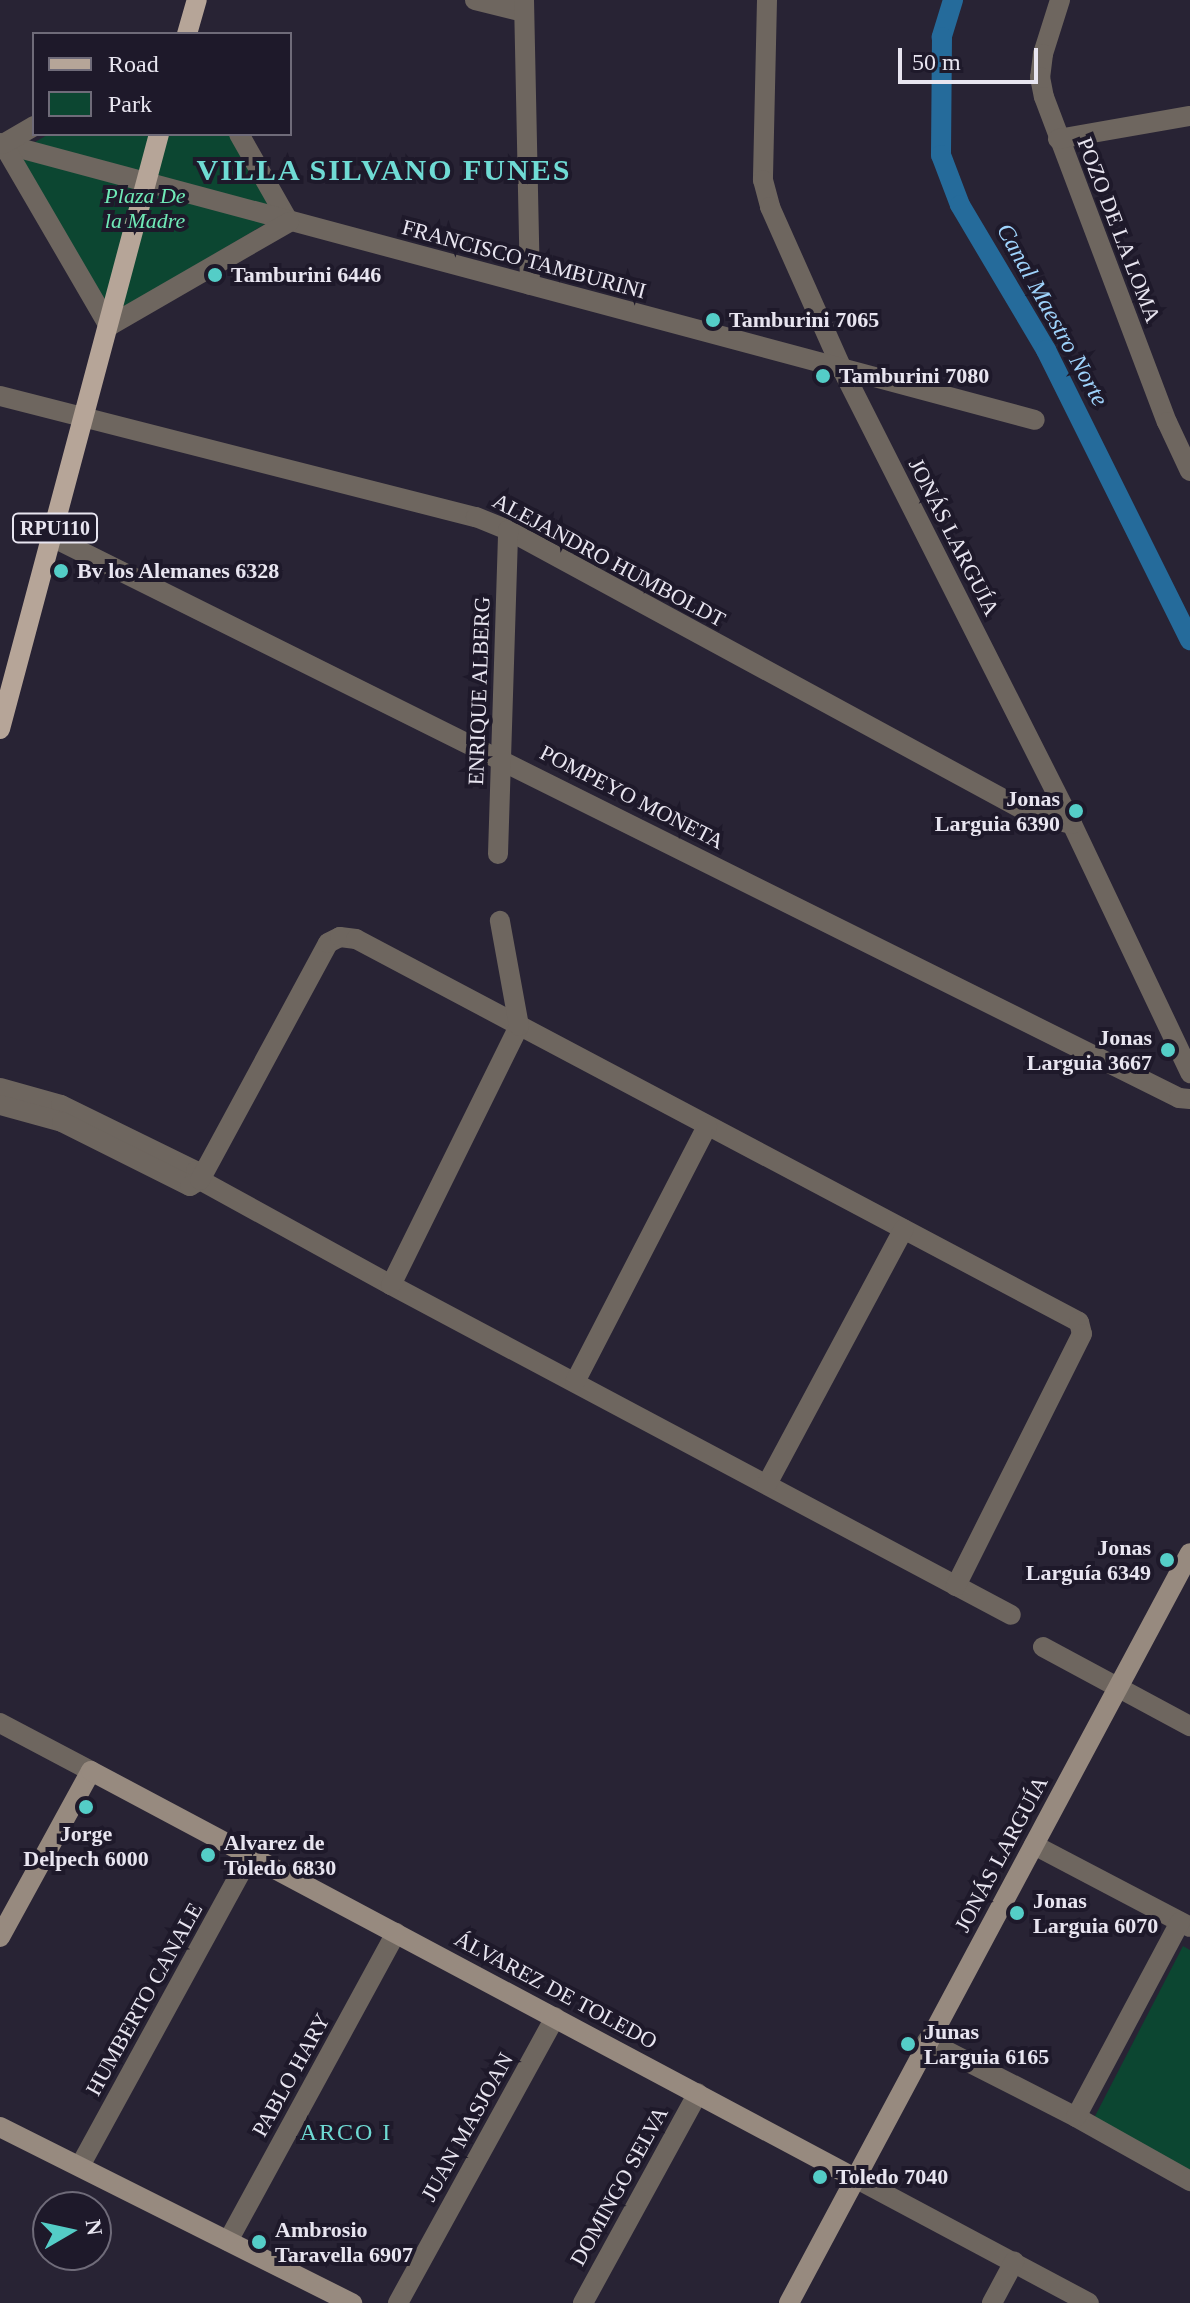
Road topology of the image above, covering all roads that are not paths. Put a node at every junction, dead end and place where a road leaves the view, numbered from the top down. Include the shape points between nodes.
1 (197, 0) edge
2 (475, 0) edge
3 (767, 0) edge
4 (1060, 0) edge
5 (524, 6) edge
6 (188, 32) edge
7 (1190, 116) edge
8 (32, 127) edge
9 (158, 136) edge
10 (240, 136) edge
11 (1058, 139) junction
12 (2, 143) edge
13 (145, 182) junction
14 (289, 222) junction
15 (530, 285) junction
16 (109, 326) junction
17 (842, 369) junction
18 (0, 396) edge
19 (84, 420) junction
20 (1035, 420) dead end
21 (1184, 446) edge
22 (1190, 471) edge
23 (508, 530) junction
24 (52, 537) junction
25 (0, 729) edge
26 (502, 759) junction
27 (1072, 824) junction
28 (498, 854) dead end
29 (500, 921) dead end
30 (519, 1026) junction
31 (1190, 1073) edge
32 (0, 1088) edge
33 (1190, 1099) edge
34 (0, 1105) edge
35 (707, 1126) junction
36 (200, 1180) junction
37 (904, 1229) junction
38 (391, 1285) junction
39 (575, 1382) junction
40 (767, 1484) junction
41 (1190, 1553) edge
42 (956, 1586) junction
43 (1011, 1615) dead end
44 (1043, 1647) dead end
45 (1118, 1686) junction
46 (0, 1723) edge
47 (1190, 1726) edge
48 (91, 1771) junction
49 (1034, 1845) junction
50 (250, 1855) junction
51 (1185, 1925) edge
52 (396, 1933) junction
53 (0, 1937) edge
54 (555, 2017) junction
55 (927, 2041) junction
56 (698, 2093) junction
57 (1076, 2117) junction
58 (0, 2127) edge
59 (80, 2166) junction
60 (855, 2178) junction
61 (1190, 2181) edge
62 (228, 2241) junction
63 (1014, 2262) junction
64 (352, 2303) edge
65 (398, 2303) edge
66 (583, 2303) edge
67 (789, 2303) edge
68 (992, 2303) edge
69 (1089, 2303) edge

1 - 6 main road
2 - 5 street
3 - 17 street, JONÁS LARGUÍA via 763,180
4 - 11 street, POZO DE LA LOMA via 1040,77
5 - 15 street
7 - 11 street
8 - 12 street
9 - 13 main road, RPU110
10 - 14 street
11 - 21 street, POZO DE LA LOMA
12 - 13 street, FRANCISCO TAMBURINI
12 - 16 street
13 - 14 street, FRANCISCO TAMBURINI
13 - 16 main road, RPU110
14 - 15 street, FRANCISCO TAMBURINI
14 - 16 street
15 - 17 street, FRANCISCO TAMBURINI
16 - 19 main road, RPU110
17 - 20 street, FRANCISCO TAMBURINI
17 - 27 street, JONÁS LARGUÍA
18 - 19 street, ALEJANDRO HUMBOLDT
19 - 23 street, ALEJANDRO HUMBOLDT via 476,517
19 - 24 main road, RPU110
21 - 22 street, POZO DE LA LOMA
23 - 26 street, ENRIQUE ALBERG
23 - 27 street, ALEJANDRO HUMBOLDT via 1033,815
24 - 25 main road, RPU110
24 - 26 street, POMPEYO MONETA
26 - 28 street, ENRIQUE ALBERG
26 - 33 street, POMPEYO MONETA via 1164,1091
27 - 31 street, JONÁS LARGUÍA
29 - 30 street
30 - 35 street
30 - 36 street via 356,939 340,937 328,943
30 - 38 street
32 - 36 street via 61,1105 196,1171
34 - 36 street via 62,1122 190,1186
35 - 37 street
35 - 39 street
36 - 38 street
37 - 40 street
37 - 42 street via 1070,1315 1082,1334
38 - 39 street
39 - 40 street
40 - 42 street
41 - 45 main road, JONÁS LARGUÍA
42 - 43 street
44 - 45 street
45 - 47 street
45 - 49 main road, JONÁS LARGUÍA
46 - 48 street, ÁLVAREZ DE TOLEDO
48 - 50 main road, ÁLVAREZ DE TOLEDO
48 - 53 main road
49 - 51 street
49 - 55 main road, JONÁS LARGUÍA
50 - 52 main road, ÁLVAREZ DE TOLEDO
50 - 59 street, HUMBERTO CANALE
51 - 57 street
52 - 54 main road, ÁLVAREZ DE TOLEDO
52 - 62 street, PABLO HARY
54 - 56 main road, ÁLVAREZ DE TOLEDO
54 - 65 street, JUAN MASJOAN
55 - 57 street
55 - 60 main road, JONÁS LARGUÍA
56 - 60 main road, ÁLVAREZ DE TOLEDO
56 - 66 street, DOMINGO SELVA
57 - 61 street
58 - 59 main road
59 - 62 main road
60 - 63 street, ÁLVAREZ DE TOLEDO
60 - 67 main road, JONÁS LARGUÍA
62 - 64 main road
63 - 68 street
63 - 69 street, ÁLVAREZ DE TOLEDO

